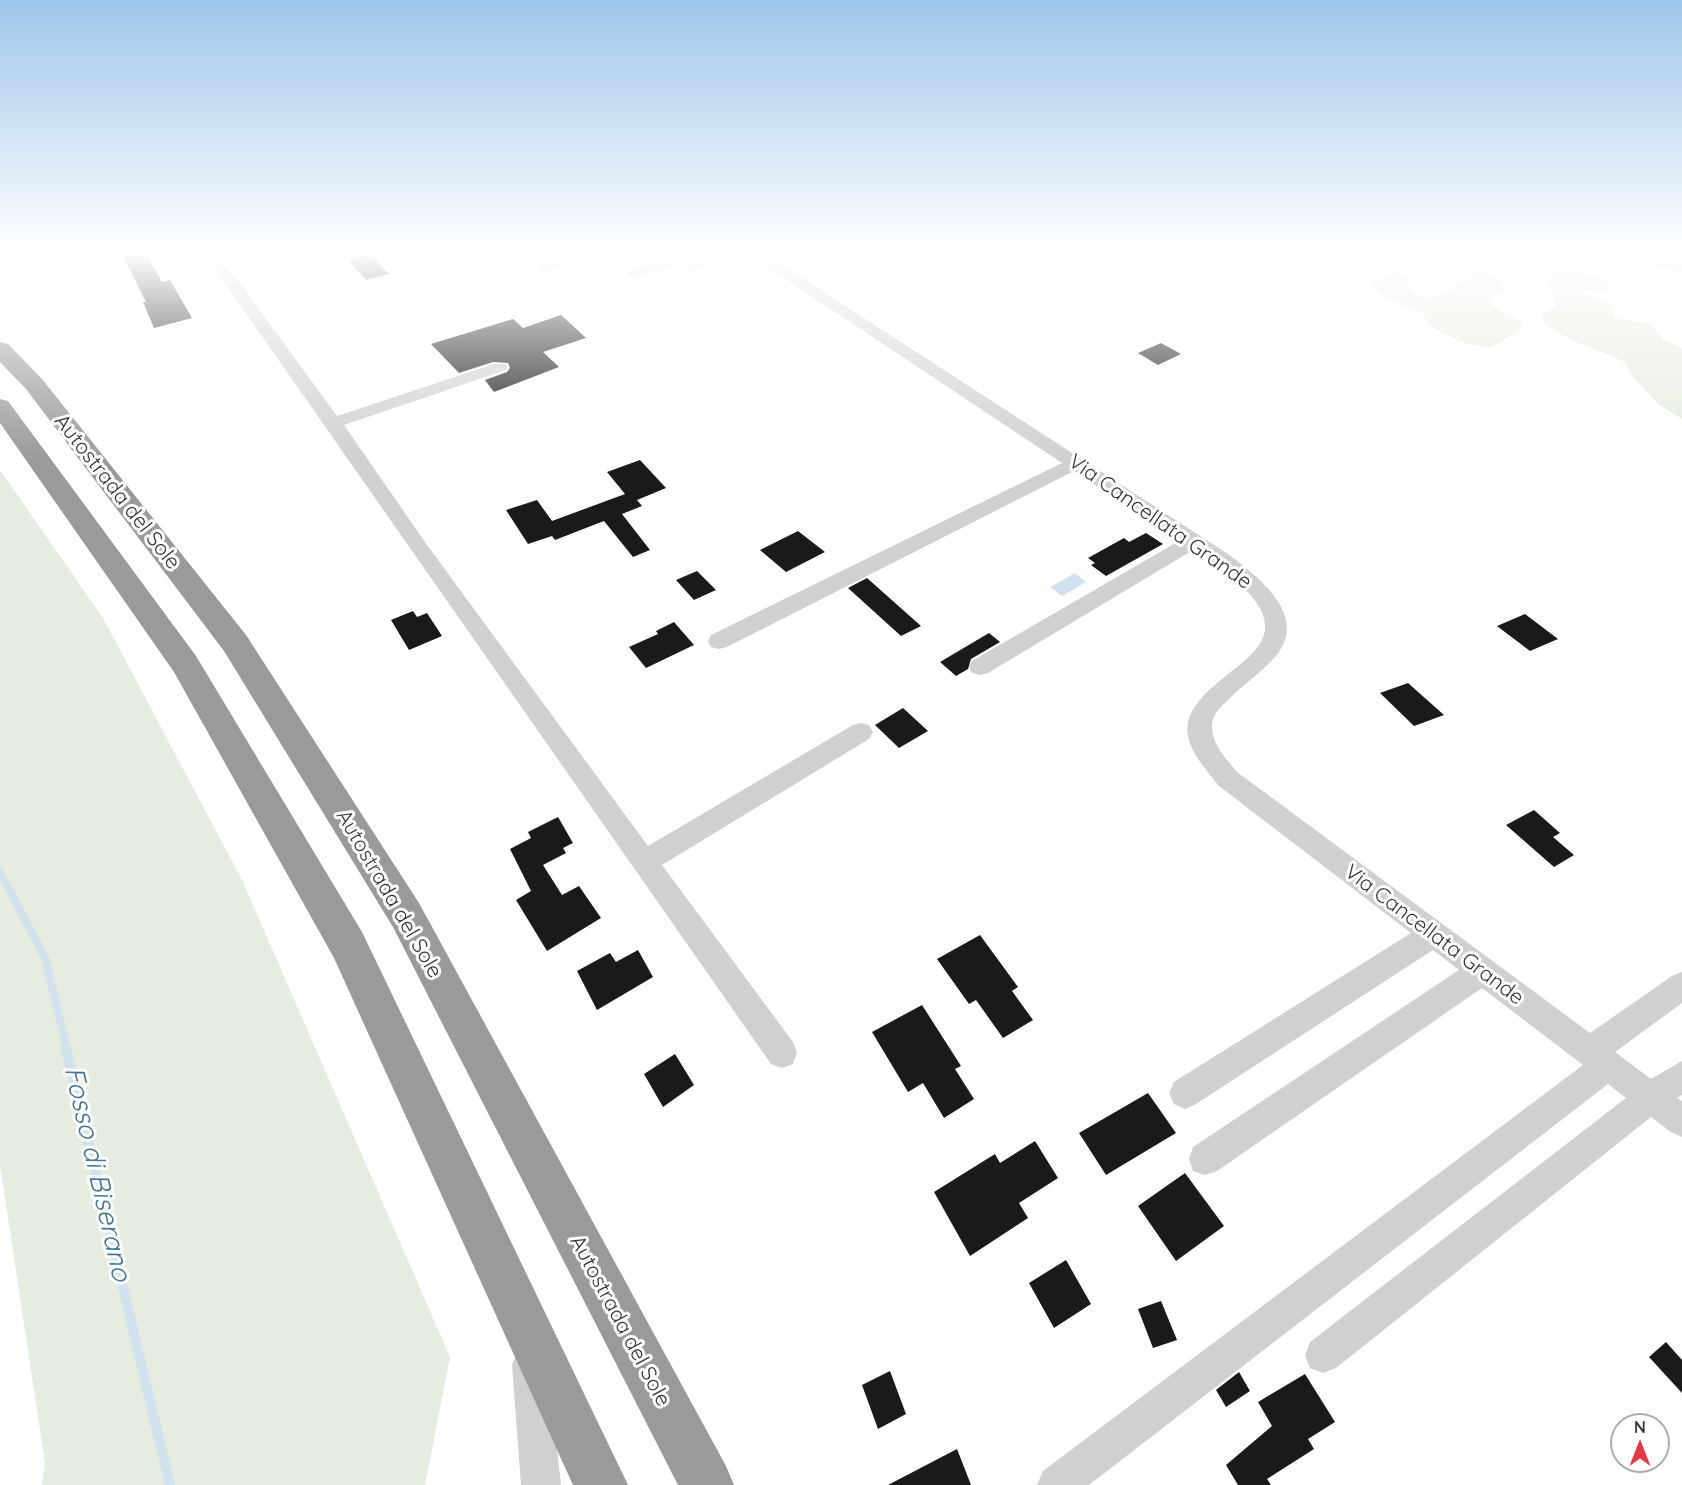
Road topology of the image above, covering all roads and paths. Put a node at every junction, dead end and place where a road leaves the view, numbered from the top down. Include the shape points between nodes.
1 (260, 321) edge
2 (858, 321) edge
3 (0, 349) edge
4 (500, 368) dead end
5 (0, 406) edge
6 (334, 423) junction
7 (1076, 463) junction
8 (1194, 542) junction
9 (719, 641) dead end
10 (980, 667) dead end
11 (861, 732) dead end
12 (645, 861) junction
13 (1433, 934) junction
14 (1482, 971) junction
15 (1682, 986) edge
16 (782, 1053) dead end
17 (1598, 1059) junction
18 (1682, 1076) edge
19 (1185, 1093) dead end
20 (1651, 1098) junction
21 (1682, 1121) edge
22 (1205, 1159) dead end
23 (527, 1327) junction
24 (1323, 1355) dead end
25 (541, 1485) edge
26 (601, 1485) edge
27 (707, 1485) edge
28 (1057, 1485) edge

1 - 6 street
2 - 7 street, Via Cancellata Grande
3 - 27 highway, Autostrada del Sole via 34,384 235,643 406,915
4 - 6 street
5 - 23 highway, Autostrada del Sole via 185,664 342,935
6 - 12 street via 420,550
7 - 8 street, Via Cancellata Grande
7 - 9 street
8 - 10 street
8 - 13 street, Via Cancellata Grande via 1259,591 1269,603 1276,623 1272,644 1263,657 1202,712 1199,730 1210,760 1228,779
11 - 12 street
12 - 16 street
13 - 14 street, Via Cancellata Grande
13 - 19 street
14 - 17 street, Via Cancellata Grande
14 - 22 street
15 - 17 street
17 - 20 street, Via Cancellata Grande
17 - 28 street
18 - 20 street
20 - 21 street, Via Cancellata Grande
20 - 24 street
23 - 25 street
23 - 26 highway, Autostrada del Sole

